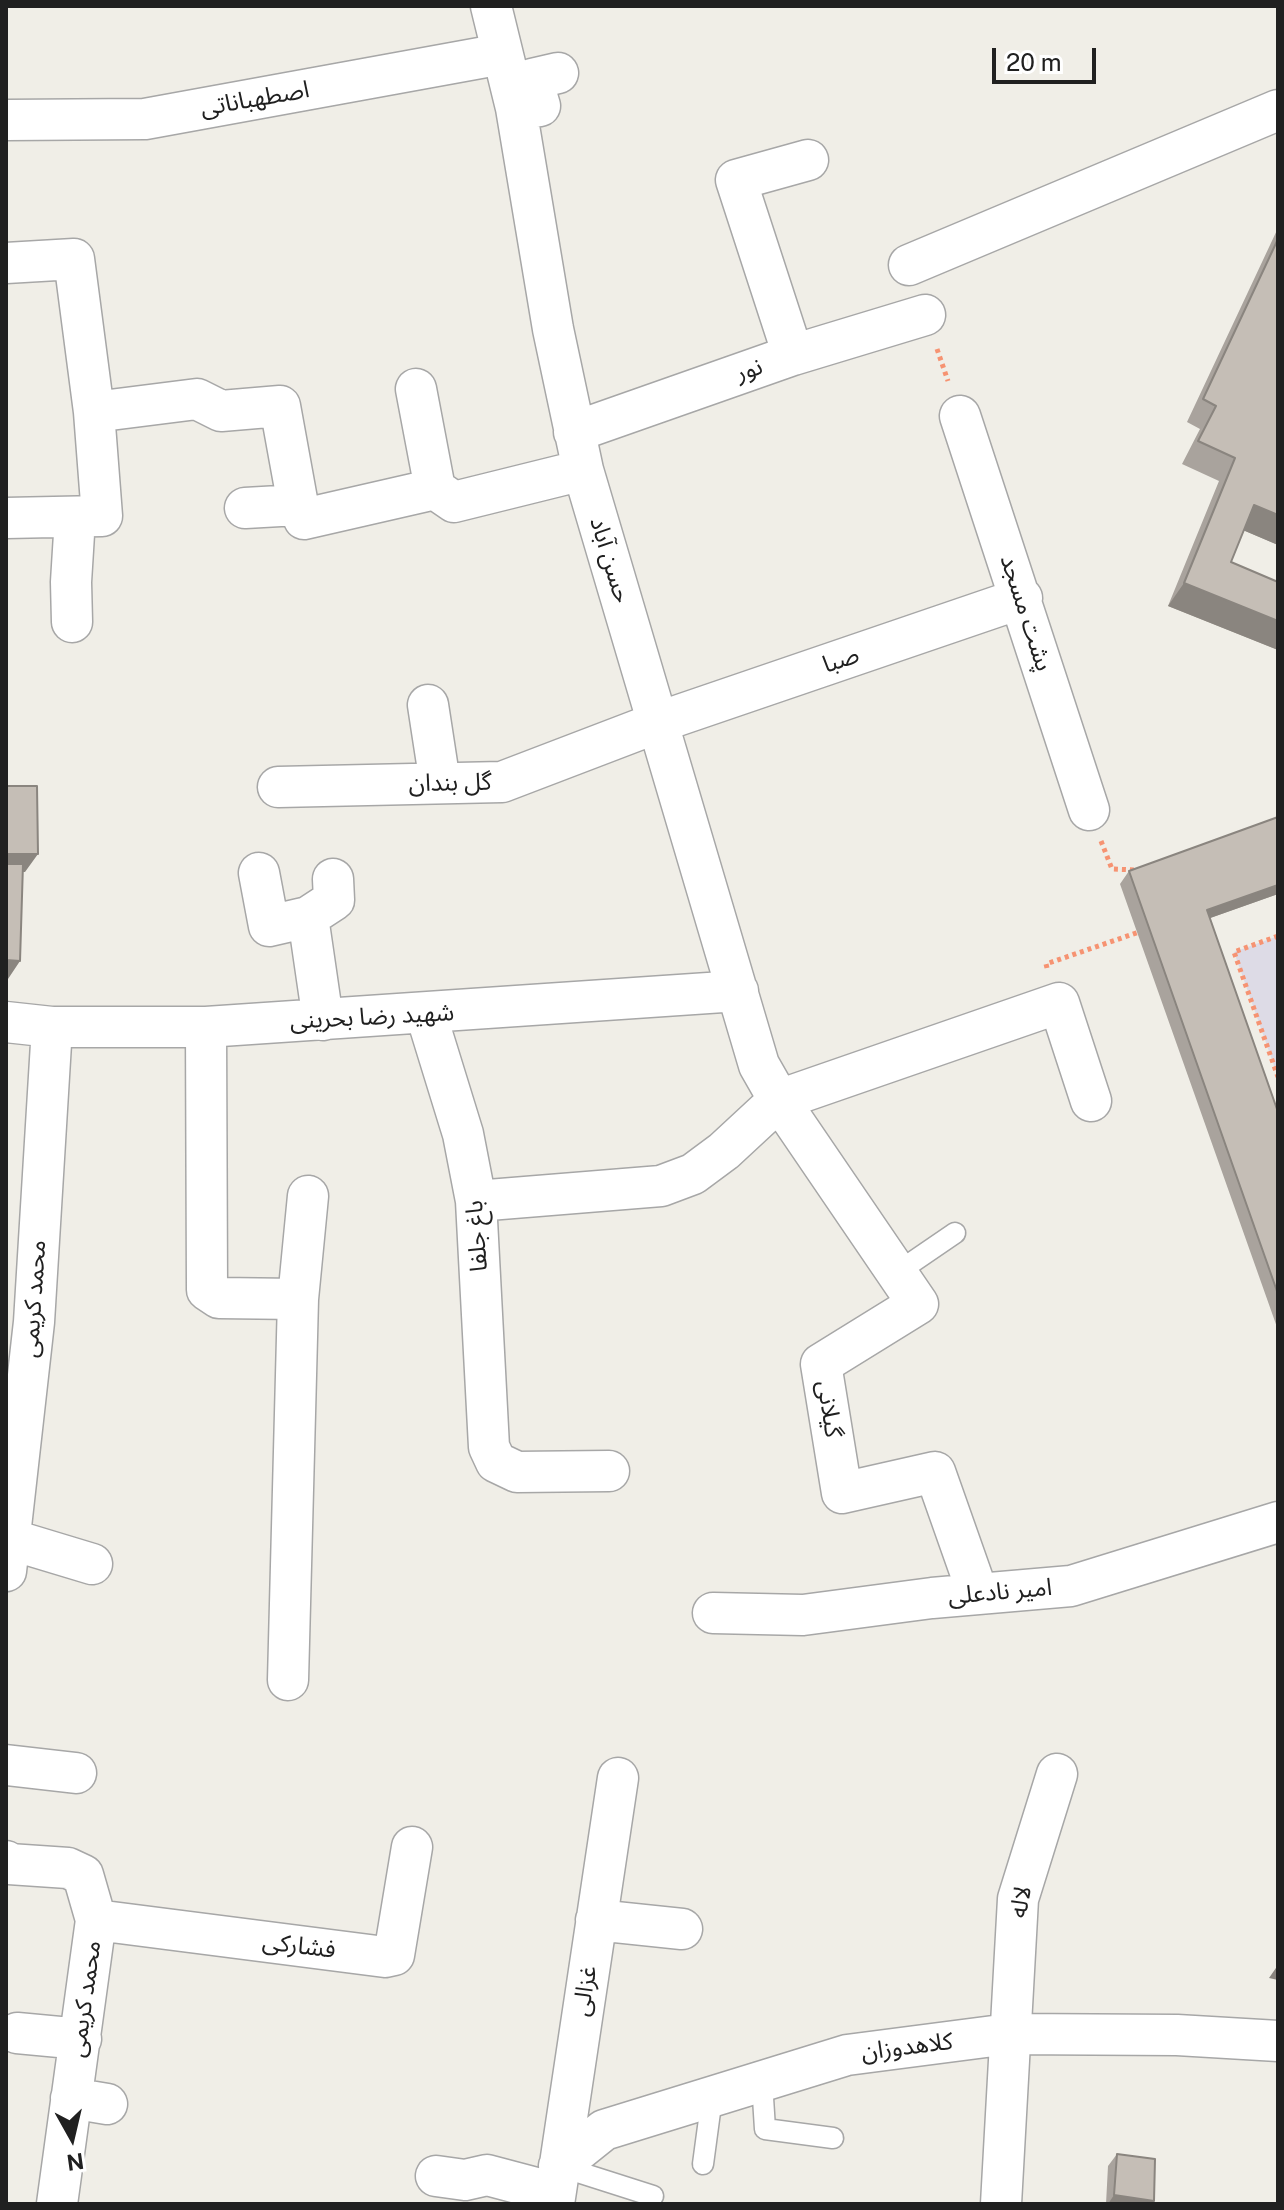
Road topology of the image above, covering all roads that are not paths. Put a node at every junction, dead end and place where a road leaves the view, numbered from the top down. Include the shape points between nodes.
1 (491, 6) edge
2 (502, 54) junction
3 (558, 73) dead end
4 (516, 108) junction
5 (1278, 110) edge
6 (6, 120) edge
7 (808, 160) dead end
8 (6, 263) edge
9 (909, 265) dead end
10 (925, 315) road end
11 (793, 355) junction
12 (416, 389) dead end
13 (955, 401) road end
14 (94, 412) junction
15 (574, 432) junction
16 (583, 470) junction
17 (435, 489) junction
18 (298, 505) junction
19 (245, 508) dead end
20 (6, 518) edge
21 (75, 518) junction
22 (1022, 598) junction
23 (72, 622) dead end
24 (428, 705) dead end
25 (659, 722) junction
26 (440, 783) junction
27 (278, 787) dead end
28 (1089, 810) road end
29 (259, 873) dead end
30 (333, 879) dead end
31 (308, 917) junction
32 (738, 991) junction
33 (426, 1014) junction
34 (323, 1020) junction
35 (6, 1022) edge
36 (52, 1027) junction
37 (206, 1027) junction
38 (779, 1100) junction
39 (1091, 1101) dead end
40 (308, 1196) dead end
41 (476, 1201) junction
42 (955, 1233) dead end
43 (895, 1274) junction
44 (20, 1297) edge
45 (298, 1299) junction
46 (609, 1471) dead end
47 (1278, 1522) edge
48 (7, 1549) edge
49 (92, 1564) dead end
50 (978, 1594) junction
51 (713, 1613) dead end
52 (288, 1680) dead end
53 (6, 1765) edge
54 (76, 1773) dead end
55 (1057, 1774) dead end
56 (618, 1778) dead end
57 (412, 1847) dead end
58 (6, 1861) edge
59 (96, 1920) junction
60 (596, 1920) junction
61 (682, 1929) dead end
62 (17, 2033) dead end
63 (1009, 2034) junction
64 (81, 2039) junction
65 (1278, 2041) edge
66 (762, 2082) junction
67 (712, 2097) junction
68 (833, 2138) dead end
69 (703, 2164) dead end
70 (436, 2176) dead end
71 (556, 2187) edge
72 (653, 2196) dead end
73 (57, 2204) edge
74 (1001, 2204) edge

1 - 2 street, حسن آباد
2 - 4 street, حسن آباد
2 - 6 street, اصطهباناتی via 145,119
3 - 4 street via 532,79 540,106
4 - 15 street, حسن آباد
5 - 9 street
7 - 11 street via 736,180
8 - 14 street via 74,259
10 - 11 street, نور
11 - 15 street, نور
12 - 17 street
13 - 22 street, پشت مسجد
14 - 18 street via 197,399 221,411 280,406
14 - 21 street via 102,516
15 - 16 street, حسن آباد
16 - 17 street via 454,502
16 - 25 street, حسن آباد
17 - 18 street via 304,519
18 - 19 street
20 - 21 street
21 - 23 street via 57,580
22 - 25 street, صبا
22 - 28 street, پشت مسجد
24 - 26 street
25 - 26 street, گل بندان via 502,782
25 - 32 street, حسن آباد
26 - 27 street, گل بندان
29 - 31 street via 269,926
30 - 31 street via 334,900
31 - 34 street
32 - 33 street, شهید رضا بحرینی
32 - 38 street, حسن آباد via 759,1065
33 - 34 street, شهید رضا بحرینی
33 - 41 street, باغ جلفا via 463,1134
34 - 37 street, شهید رضا بحرینی
35 - 36 street, شهید رضا بحرینی
36 - 37 street, شهید رضا بحرینی
36 - 44 street, محمد کریمی
37 - 45 street via 207,1290 219,1298
38 - 39 street via 1059,1003
38 - 41 street via 693,1174 661,1186
38 - 43 street, گیلانی
40 - 45 street
41 - 46 street, باغ جلفا via 489,1447 496,1462 517,1472
42 - 43 lane
43 - 50 street, گیلانی via 918,1304 821,1364 842,1493 935,1472
44 - 48 street, محمد کریمی
45 - 52 street
47 - 50 street, امیر نادعلی via 1071,1586
48 - 49 street
50 - 51 street, امیر نادعلی via 803,1615
53 - 54 street
55 - 63 street, لاله via 1018,1899
56 - 60 street, غزالی
57 - 59 street, فشارکی via 394,1955
58 - 59 street, محمد کریمی via 68,1868 83,1875
59 - 64 street, محمد کریمی
60 - 61 street
60 - 71 street, غزالی
62 - 64 street
63 - 65 street, کلاهدوزان
63 - 66 street, کلاهدوزان via 847,2055
63 - 74 street, لاله
64 - 73 street, محمد کریمی via 89,2101
66 - 67 street, کلاهدوزان
66 - 68 lane via 765,2129
67 - 69 lane
67 - 71 street, کلاهدوزان via 604,2130
70 - 71 street via 465,2180 487,2175
71 - 72 lane

